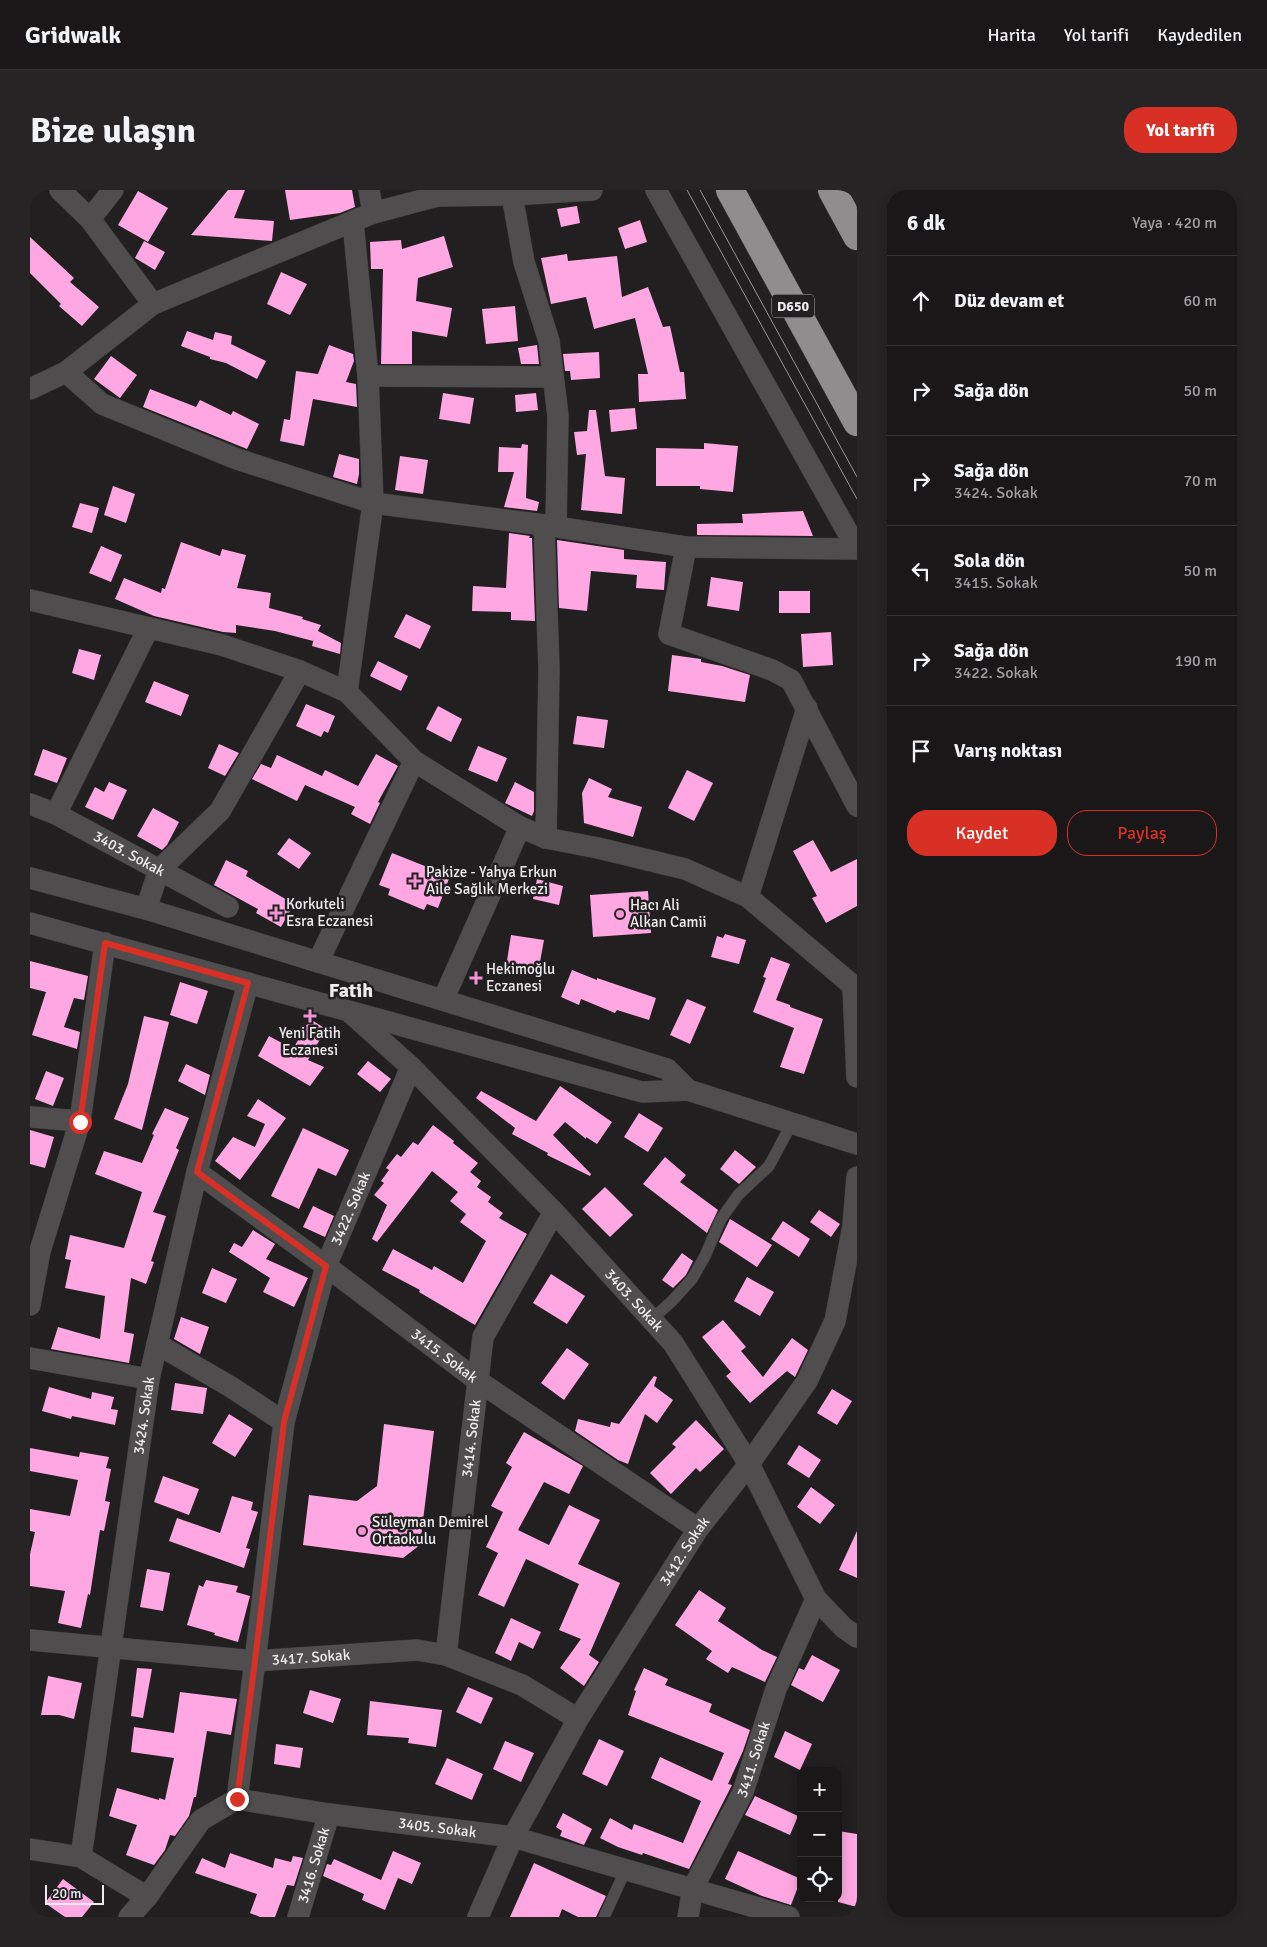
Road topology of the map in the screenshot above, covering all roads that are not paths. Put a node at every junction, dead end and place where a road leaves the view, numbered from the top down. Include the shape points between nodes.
1 (60, 190) edge
2 (113, 190) edge
3 (369, 190) edge
4 (592, 190) edge
5 (656, 190) edge
6 (730, 190) edge
7 (832, 190) edge
8 (512, 195) junction
9 (373, 213) junction
10 (90, 219) junction
11 (353, 222) junction
12 (857, 236) edge
13 (154, 304) junction
14 (66, 372) junction
15 (368, 376) junction
16 (553, 377) junction
17 (30, 389) edge
18 (857, 422) edge
19 (372, 503) junction
20 (550, 526) junction
21 (686, 547) junction
22 (857, 549) edge
23 (30, 600) edge
24 (148, 628) junction
25 (300, 671) junction
26 (347, 692) junction
27 (807, 708) junction
28 (414, 761) junction
29 (30, 804) edge
30 (857, 806) edge
31 (56, 814) junction
32 (520, 827) junction
33 (546, 838) junction
34 (159, 870) junction
35 (30, 878) edge
36 (748, 897) junction
37 (228, 907) dead end
38 (146, 909) junction
39 (30, 923) edge
40 (105, 943) junction
41 (318, 962) junction
42 (248, 983) junction
43 (855, 989) edge
44 (443, 1000) junction
45 (348, 1010) junction
46 (411, 1068) junction
47 (857, 1077) edge
48 (688, 1090) junction
49 (30, 1117) edge
50 (80, 1122) junction
51 (792, 1123) junction
52 (857, 1144) edge
53 (197, 1172) junction
54 (857, 1177) edge
55 (554, 1212) junction
56 (35, 1251) edge
57 (326, 1266) junction
58 (30, 1305) edge
59 (651, 1320) junction
60 (157, 1344) junction
61 (30, 1358) edge
62 (149, 1380) junction
63 (478, 1381) junction
64 (284, 1422) junction
65 (749, 1464) junction
66 (698, 1529) junction
67 (816, 1599) junction
68 (857, 1637) edge
69 (30, 1640) edge
70 (112, 1648) junction
71 (446, 1655) junction
72 (255, 1661) junction
73 (578, 1719) junction
74 (237, 1799) junction
75 (329, 1814) junction
76 (513, 1837) junction
77 (30, 1849) edge
78 (81, 1857) junction
79 (626, 1869) junction
80 (693, 1888) junction
81 (148, 1897) junction
82 (129, 1917) edge
83 (298, 1917) edge
84 (478, 1917) edge
85 (604, 1917) edge
86 (688, 1917) edge
87 (789, 1917) edge

1 - 10 street
2 - 10 street
3 - 9 street
4 - 8 street
5 - 22 street
6 - 18 highway, D650
7 - 12 highway
8 - 9 street via 437,196
8 - 16 street via 524,262 549,341
9 - 11 street
10 - 13 street
11 - 13 street
11 - 15 street
13 - 14 street
14 - 17 street
14 - 19 street via 102,404 237,459
15 - 16 street
15 - 19 street
16 - 20 street via 558,416
19 - 20 street
19 - 26 street
20 - 21 street
20 - 33 street
21 - 22 street
21 - 27 street via 669,634 772,670 791,680
23 - 24 street
24 - 25 street via 222,645
24 - 31 street
25 - 26 street
25 - 34 street via 220,812
26 - 28 street
27 - 30 street
27 - 36 street
28 - 32 street
28 - 41 street
29 - 31 street, 3403. Sokak
31 - 34 street, 3403. Sokak
32 - 33 street
32 - 44 street
33 - 36 street via 685,869
34 - 37 street, 3403. Sokak
34 - 38 street
35 - 38 street
36 - 43 street
38 - 41 street
39 - 40 street
40 - 42 street
40 - 50 street
41 - 44 street
42 - 45 street
42 - 53 street, 3424. Sokak
43 - 47 street
44 - 48 street via 667,1069
45 - 46 street, 3403. Sokak
45 - 48 street via 642,1092
46 - 55 street, 3403. Sokak
46 - 57 street, 3422. Sokak
48 - 51 street
49 - 50 street
50 - 56 street
51 - 52 street
51 - 59 lane via 769,1166 738,1195 721,1219 692,1279
53 - 57 street, 3415. Sokak
53 - 60 street, 3424. Sokak
54 - 65 street, 3412. Sokak via 853,1226 835,1321 807,1381
55 - 59 street, 3403. Sokak
55 - 63 street, 3414. Sokak via 483,1337
56 - 58 street
57 - 63 street, 3415. Sokak
57 - 64 street, 3422. Sokak
59 - 65 street, 3403. Sokak via 673,1344
60 - 62 street, 3424. Sokak
60 - 64 street
61 - 62 street
62 - 70 street, 3424. Sokak
63 - 66 street, 3415. Sokak
63 - 71 street, 3414. Sokak
64 - 72 street, 3422. Sokak
65 - 66 street, 3412. Sokak
65 - 67 street, 3403. Sokak
66 - 73 street, 3412. Sokak
67 - 68 street, 3403. Sokak
67 - 80 street, 3411. Sokak via 776,1689 743,1792
69 - 70 street, 3417. Sokak
70 - 72 street, 3417. Sokak
70 - 78 street, 3424. Sokak
71 - 72 street, 3417. Sokak via 416,1650
71 - 73 street, 3417. Sokak via 522,1685
72 - 74 street, 3422. Sokak
73 - 76 street, 3412. Sokak
74 - 75 street, 3405. Sokak
74 - 81 street via 201,1820
75 - 76 street, 3405. Sokak
75 - 83 street, 3416. Sokak
76 - 79 street, 3405. Sokak
76 - 84 street, 3412. Sokak
77 - 78 street
78 - 81 street
79 - 80 street, 3405. Sokak
79 - 85 lane
80 - 86 street, 3411. Sokak
80 - 87 street, 3405. Sokak
81 - 82 street

